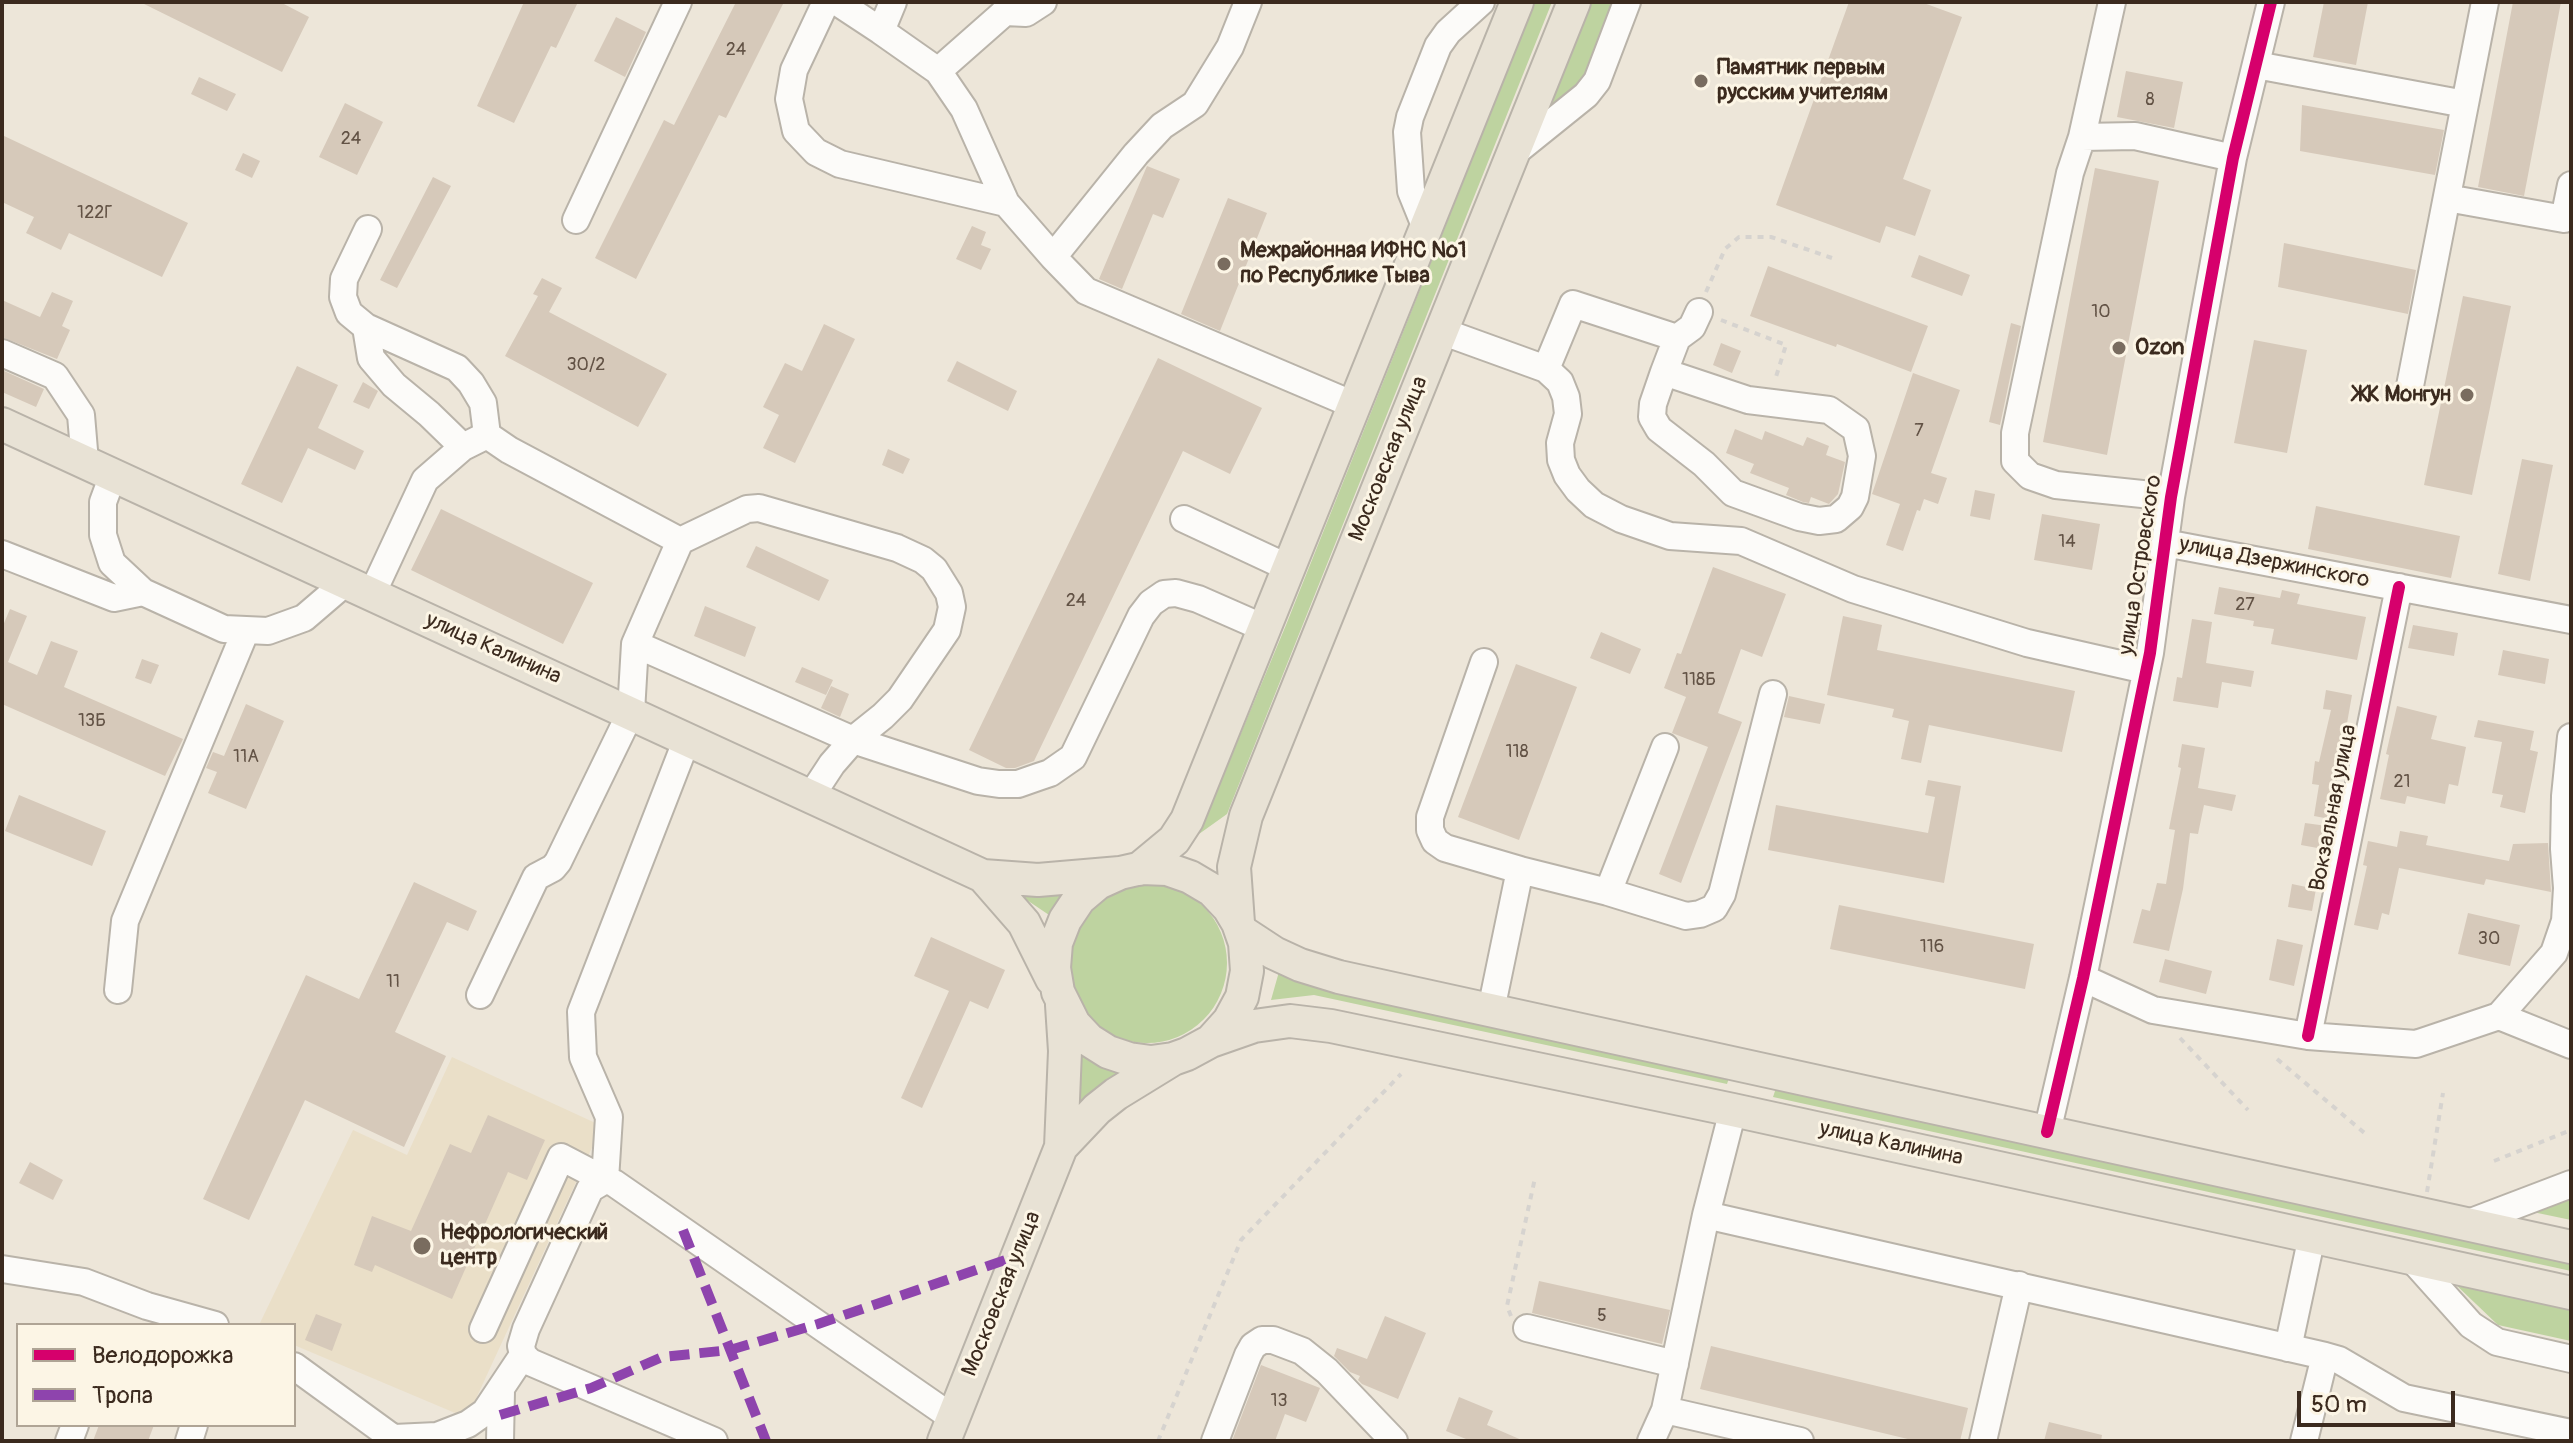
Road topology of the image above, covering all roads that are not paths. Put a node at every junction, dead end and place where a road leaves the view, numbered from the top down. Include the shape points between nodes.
1 (678, 2) edge
2 (826, 2) edge
3 (837, 2) edge
4 (893, 2) edge
5 (1043, 2) edge
6 (1248, 2) edge
7 (1481, 2) edge
8 (1517, 2) edge
9 (1574, 2) edge
10 (1627, 2) edge
11 (2112, 2) edge
12 (2271, 2) edge
13 (2485, 2) edge
14 (1006, 7) edge
15 (881, 31) junction
16 (2256, 65) junction
17 (938, 71) junction
18 (2465, 104) junction
19 (2082, 137) junction
20 (1514, 153) junction
21 (2233, 158) junction
22 (2571, 185) edge
23 (2447, 198) junction
24 (1006, 203) junction
25 (576, 220) dead end
26 (1426, 228) junction
27 (368, 229) dead end
28 (1053, 257) junction
29 (1699, 312) road end
30 (366, 327) junction
31 (1441, 331) junction
32 (1677, 338) junction
33 (2, 353) edge
34 (1546, 369) junction
35 (1664, 372) junction
36 (2410, 386) dead end
37 (1354, 405) junction
38 (2, 424) edge
39 (487, 435) junction
40 (463, 447) junction
41 (99, 468) junction
42 (2171, 497) junction
43 (1184, 519) dead end
44 (680, 541) junction
45 (2165, 543) junction
46 (2, 554) edge
47 (1289, 568) junction
48 (2399, 587) junction
49 (359, 588) junction
50 (143, 592) junction
51 (2571, 620) edge
52 (1264, 628) junction
53 (246, 630) junction
54 (635, 644) junction
55 (1484, 662) dead end
56 (2146, 670) junction
57 (1773, 694) dead end
58 (631, 712) junction
59 (2571, 737) edge
60 (687, 739) junction
61 (853, 740) junction
62 (1665, 747) dead end
63 (811, 796) junction
64 (1520, 870) junction
65 (1130, 871) junction
66 (983, 876) junction
67 (1608, 892) junction
68 (2568, 922) edge
69 (1240, 927) junction
70 (2083, 978) junction
71 (118, 990) dead end
72 (480, 995) dead end
73 (1060, 999) junction
74 (1491, 1010) junction
75 (2499, 1016) junction
76 (2308, 1036) junction
77 (1211, 1041) junction
78 (2571, 1045) edge
79 (1173, 1059) junction
80 (1743, 1065) junction
81 (1733, 1110) junction
82 (2047, 1132) junction
83 (1061, 1147) junction
84 (605, 1180) junction
85 (2571, 1184) edge
86 (1706, 1215) junction
87 (2466, 1224) junction
88 (2312, 1236) junction
89 (2571, 1247) edge
90 (2411, 1258) junction
91 (2, 1269) edge
92 (2019, 1285) junction
93 (2571, 1293) edge
94 (208, 1323) edge
95 (1527, 1328) road end
96 (483, 1329) dead end
97 (2288, 1348) junction
98 (523, 1355) junction
99 (2325, 1356) junction
100 (2571, 1359) edge
101 (1675, 1364) junction
102 (296, 1367) edge
103 (501, 1391) junction
104 (1665, 1410) junction
105 (949, 1429) edge
106 (2571, 1433) edge
107 (1759, 1437) edge
108 (396, 1440) edge
109 (500, 1441) edge
110 (714, 1441) edge
111 (1215, 1441) edge
112 (1394, 1441) edge
113 (1651, 1441) edge
114 (1800, 1441) edge
115 (1983, 1441) edge
116 (2304, 1441) edge

1 - 25 street
2 - 24 street via 794,70 789,99 796,131 816,152 840,164
3 - 15 street
4 - 15 street
5 - 14 street via 1026,13
6 - 28 street via 1230,47 1195,104 1162,126 1136,154
7 - 26 street via 1438,46 1410,117 1411,191
8 - 26 main road
9 - 20 main road, Московская улица
10 - 20 street via 1597,81
11 - 19 street
12 - 16 street, улица Островского
13 - 18 street
14 - 17 street
15 - 17 street
16 - 18 street
16 - 21 street, улица Островского
17 - 24 street via 964,109
18 - 23 street
19 - 21 street via 2135,136
19 - 42 street via 2015,433 2015,461 2030,476 2056,485
20 - 31 main road, Московская улица
21 - 42 street, улица Островского
22 - 23 street via 2564,219
23 - 36 street
24 - 28 street
26 - 37 main road
27 - 30 street via 344,279 343,297 349,313
28 - 37 street via 1086,291
29 - 32 street via 1692,327
30 - 39 street via 457,368 483,403
30 - 40 street via 371,358
31 - 34 street
31 - 69 main road, Московская улица via 1246,816 1234,867
32 - 34 street via 1573,304
32 - 35 street
33 - 41 street via 55,376 81,415
34 - 56 street via 1566,397 1568,414 1560,443 1567,475 1594,505 1621,519 1670,536 1741,541 1853,589 2027,643
35 - 35 street via 1652,417 1733,493 1819,521 1836,519 1850,507 1862,456 1856,429 1829,410 1748,400
37 - 47 main road
38 - 41 main road, улица Калинина
39 - 40 street
39 - 44 street
40 - 49 street via 425,480
41 - 49 main road, улица Калинина
41 - 50 street via 103,535 112,563
42 - 45 street, улица Островского
43 - 47 street
44 - 54 street
44 - 61 street via 759,508 897,548 934,569 952,607 947,630 900,699
45 - 48 street, улица Дзержинского
45 - 56 street, улица Островского
46 - 50 street via 114,598
47 - 52 main road
48 - 51 street, улица Дзержинского
48 - 76 street, Вокзальная улица
49 - 53 street via 304,618 268,631
49 - 58 main road, улица Калинина
50 - 53 street via 224,629
52 - 61 street via 1198,599 1164,594 1141,616 1073,757 1050,773 1018,784 978,781
52 - 65 main road via 1187,820 1174,840
53 - 71 street via 125,921
54 - 58 street
54 - 61 street
55 - 64 street via 1430,830 1445,848
56 - 70 street, улица Островского
57 - 67 street via 1714,908 1686,916
58 - 60 main road, улица Калинина
58 - 72 street via 558,862 536,877
59 - 68 street via 2564,849
60 - 63 main road, улица Калинина
60 - 84 street via 581,1012 583,1057 609,1117
61 - 63 street
62 - 67 street
63 - 66 main road, улица Калинина
64 - 67 street
64 - 74 street
65 - 66 main road, улица Калинина via 1038,880
65 - 69 main road via 1167,869 1190,877 1212,890
65 - 73 main road via 1098,883 1065,920 1054,968
66 - 73 main road, улица Калинина via 1024,923
68 - 75 street via 2554,953
69 - 74 main road, улица Калинина via 1300,965
69 - 77 main road via 1247,971 1242,997
70 - 76 street via 2153,1010
70 - 82 street, улица Островского
73 - 79 main road via 1081,1032 1108,1052 1140,1060
73 - 83 main road, Московская улица via 1065,1051
74 - 80 main road, улица Калинина
75 - 76 street via 2416,1044
75 - 78 street
77 - 79 main road
77 - 81 main road, улица Калинина via 1290,1021 1331,1026
79 - 83 main road, Московская улица via 1116,1094
80 - 81 main road
80 - 82 main road, улица Калинина
81 - 86 street
81 - 88 main road, улица Калинина
82 - 87 main road, улица Калинина
83 - 105 main road, Московская улица
84 - 96 street via 561,1157
84 - 98 street via 590,1189 526,1329
84 - 105 street
85 - 87 street
86 - 92 street
86 - 101 street
87 - 89 main road, улица Калинина
88 - 90 main road, улица Калинина
88 - 97 street
90 - 93 main road, улица Калинина
90 - 100 street via 2471,1325 2497,1342
91 - 94 street via 84,1282
92 - 97 street
92 - 115 street
95 - 101 street
97 - 99 street
98 - 103 street
98 - 110 street
99 - 106 street via 2404,1398
99 - 116 street
101 - 104 street
102 - 108 street
103 - 108 street via 468,1424 437,1436
103 - 109 street
104 - 107 street
104 - 113 street
107 - 114 street
111 - 112 street via 1253,1346 1273,1340 1302,1351 1327,1371

